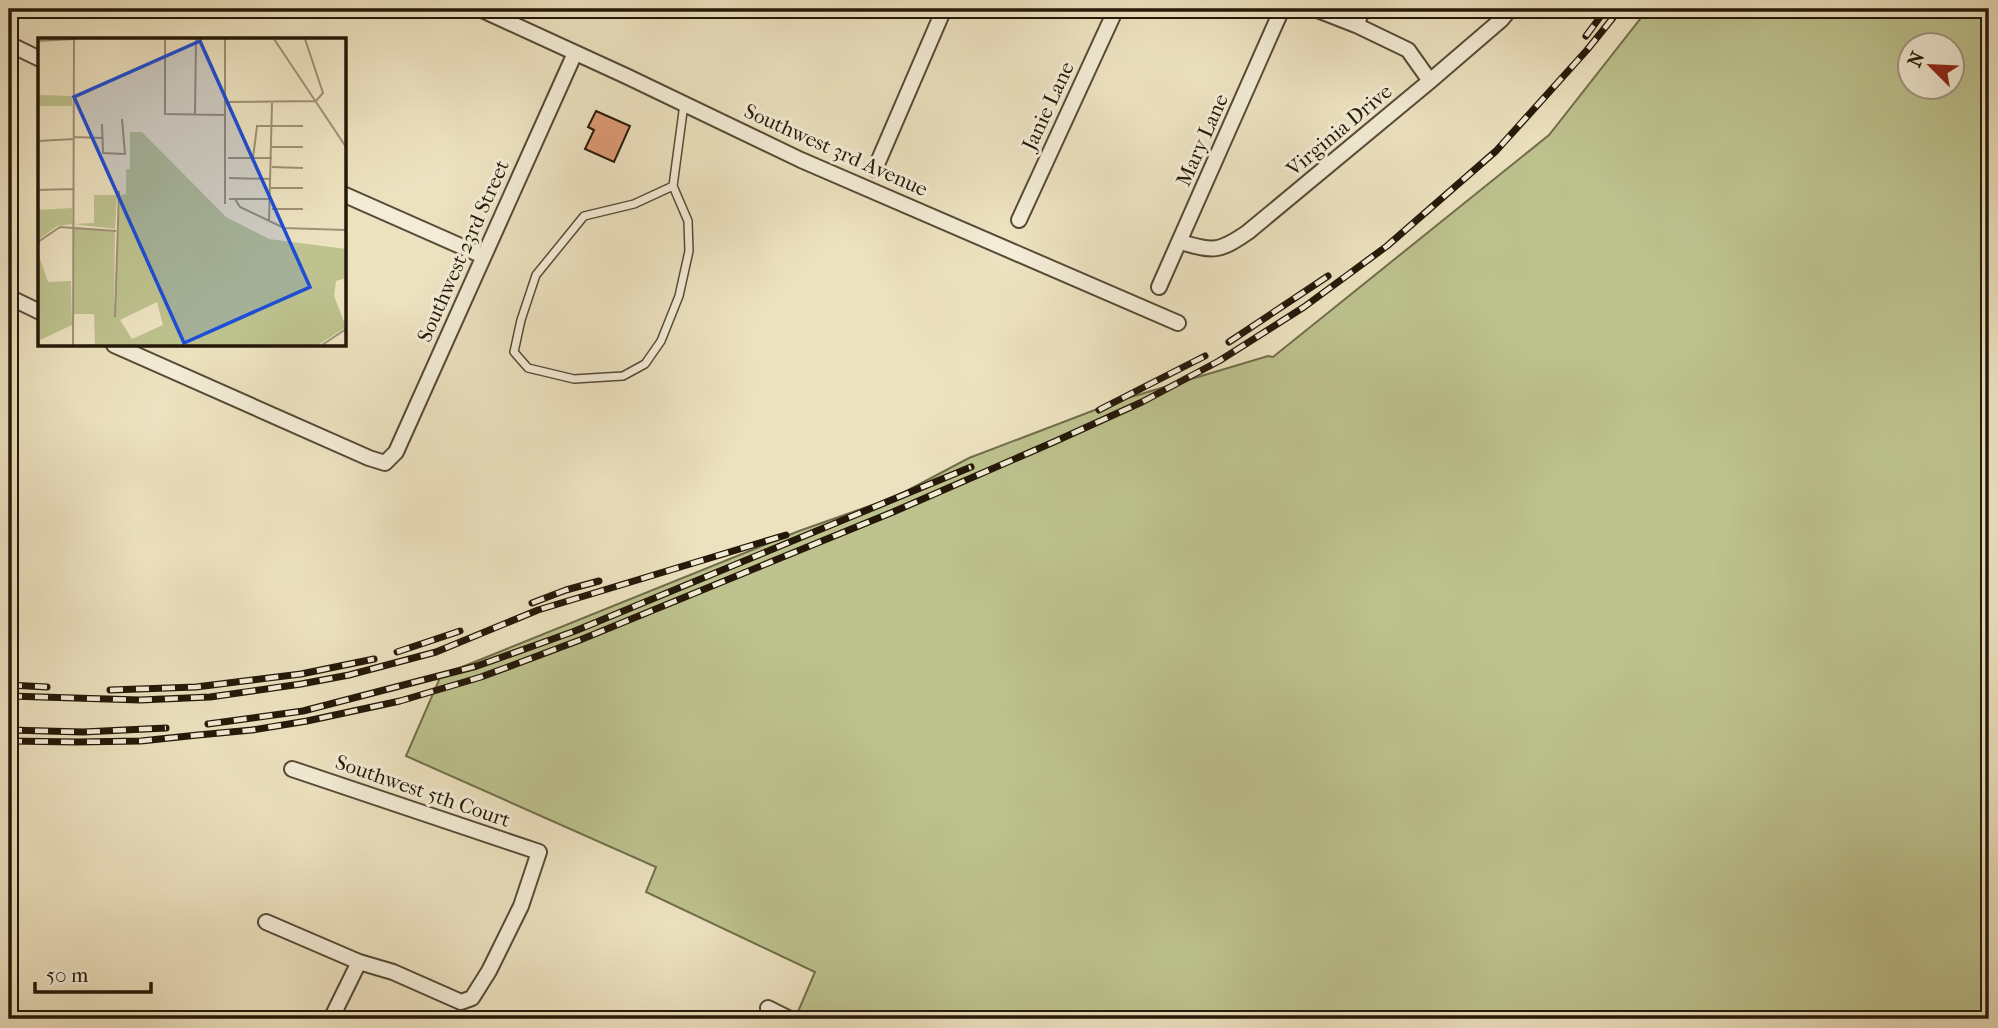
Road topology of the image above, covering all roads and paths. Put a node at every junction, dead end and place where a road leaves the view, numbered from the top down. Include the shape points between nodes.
1 (944, 9) edge
2 (1116, 9) edge
3 (1282, 9) edge
4 (1315, 9) edge
5 (1363, 9) edge
6 (1510, 9) edge
7 (485, 10) edge
8 (1356, 24) junction
9 (9, 44) edge
10 (575, 54) junction
11 (38, 58) edge
12 (1430, 81) junction
13 (684, 103) junction
14 (875, 169) dead end
15 (674, 186) junction
16 (346, 195) edge
17 (1019, 220) dead end
18 (1180, 242) junction
19 (483, 256) junction
20 (1159, 287) dead end
21 (9, 297) edge
22 (38, 311) edge
23 (1178, 323) dead end
24 (116, 346) edge
25 (292, 769) dead end
26 (266, 922) dead end
27 (359, 962) junction
28 (768, 1008) dead end
29 (331, 1019) edge
30 (790, 1019) edge

1 - 14 street
2 - 17 street, Janie Lane
3 - 18 street, Mary Lane
4 - 8 street
5 - 8 street
6 - 12 street, Virginia Drive
7 - 10 street, Southwest 3rd Avenue
8 - 12 street via 1408,50
9 - 11 street
10 - 13 street, Southwest 3rd Avenue
10 - 19 street, Southwest 23rd Street
12 - 18 street, Virginia Drive via 1228,246 1208,249
13 - 15 lane
13 - 23 street, Southwest 3rd Avenue via 801,160
15 - 15 lane via 634,204 584,216 576,225 536,275 514,352 528,368 574,379 623,376 645,364 661,341 679,296 689,251 688,220
16 - 19 street
18 - 20 street, Mary Lane
19 - 24 street, Southwest 23rd Street via 396,452 385,463
21 - 22 street
25 - 27 street, Southwest 5th Court via 539,852 521,906 472,998 461,1002
26 - 27 street
27 - 29 street
28 - 30 street

